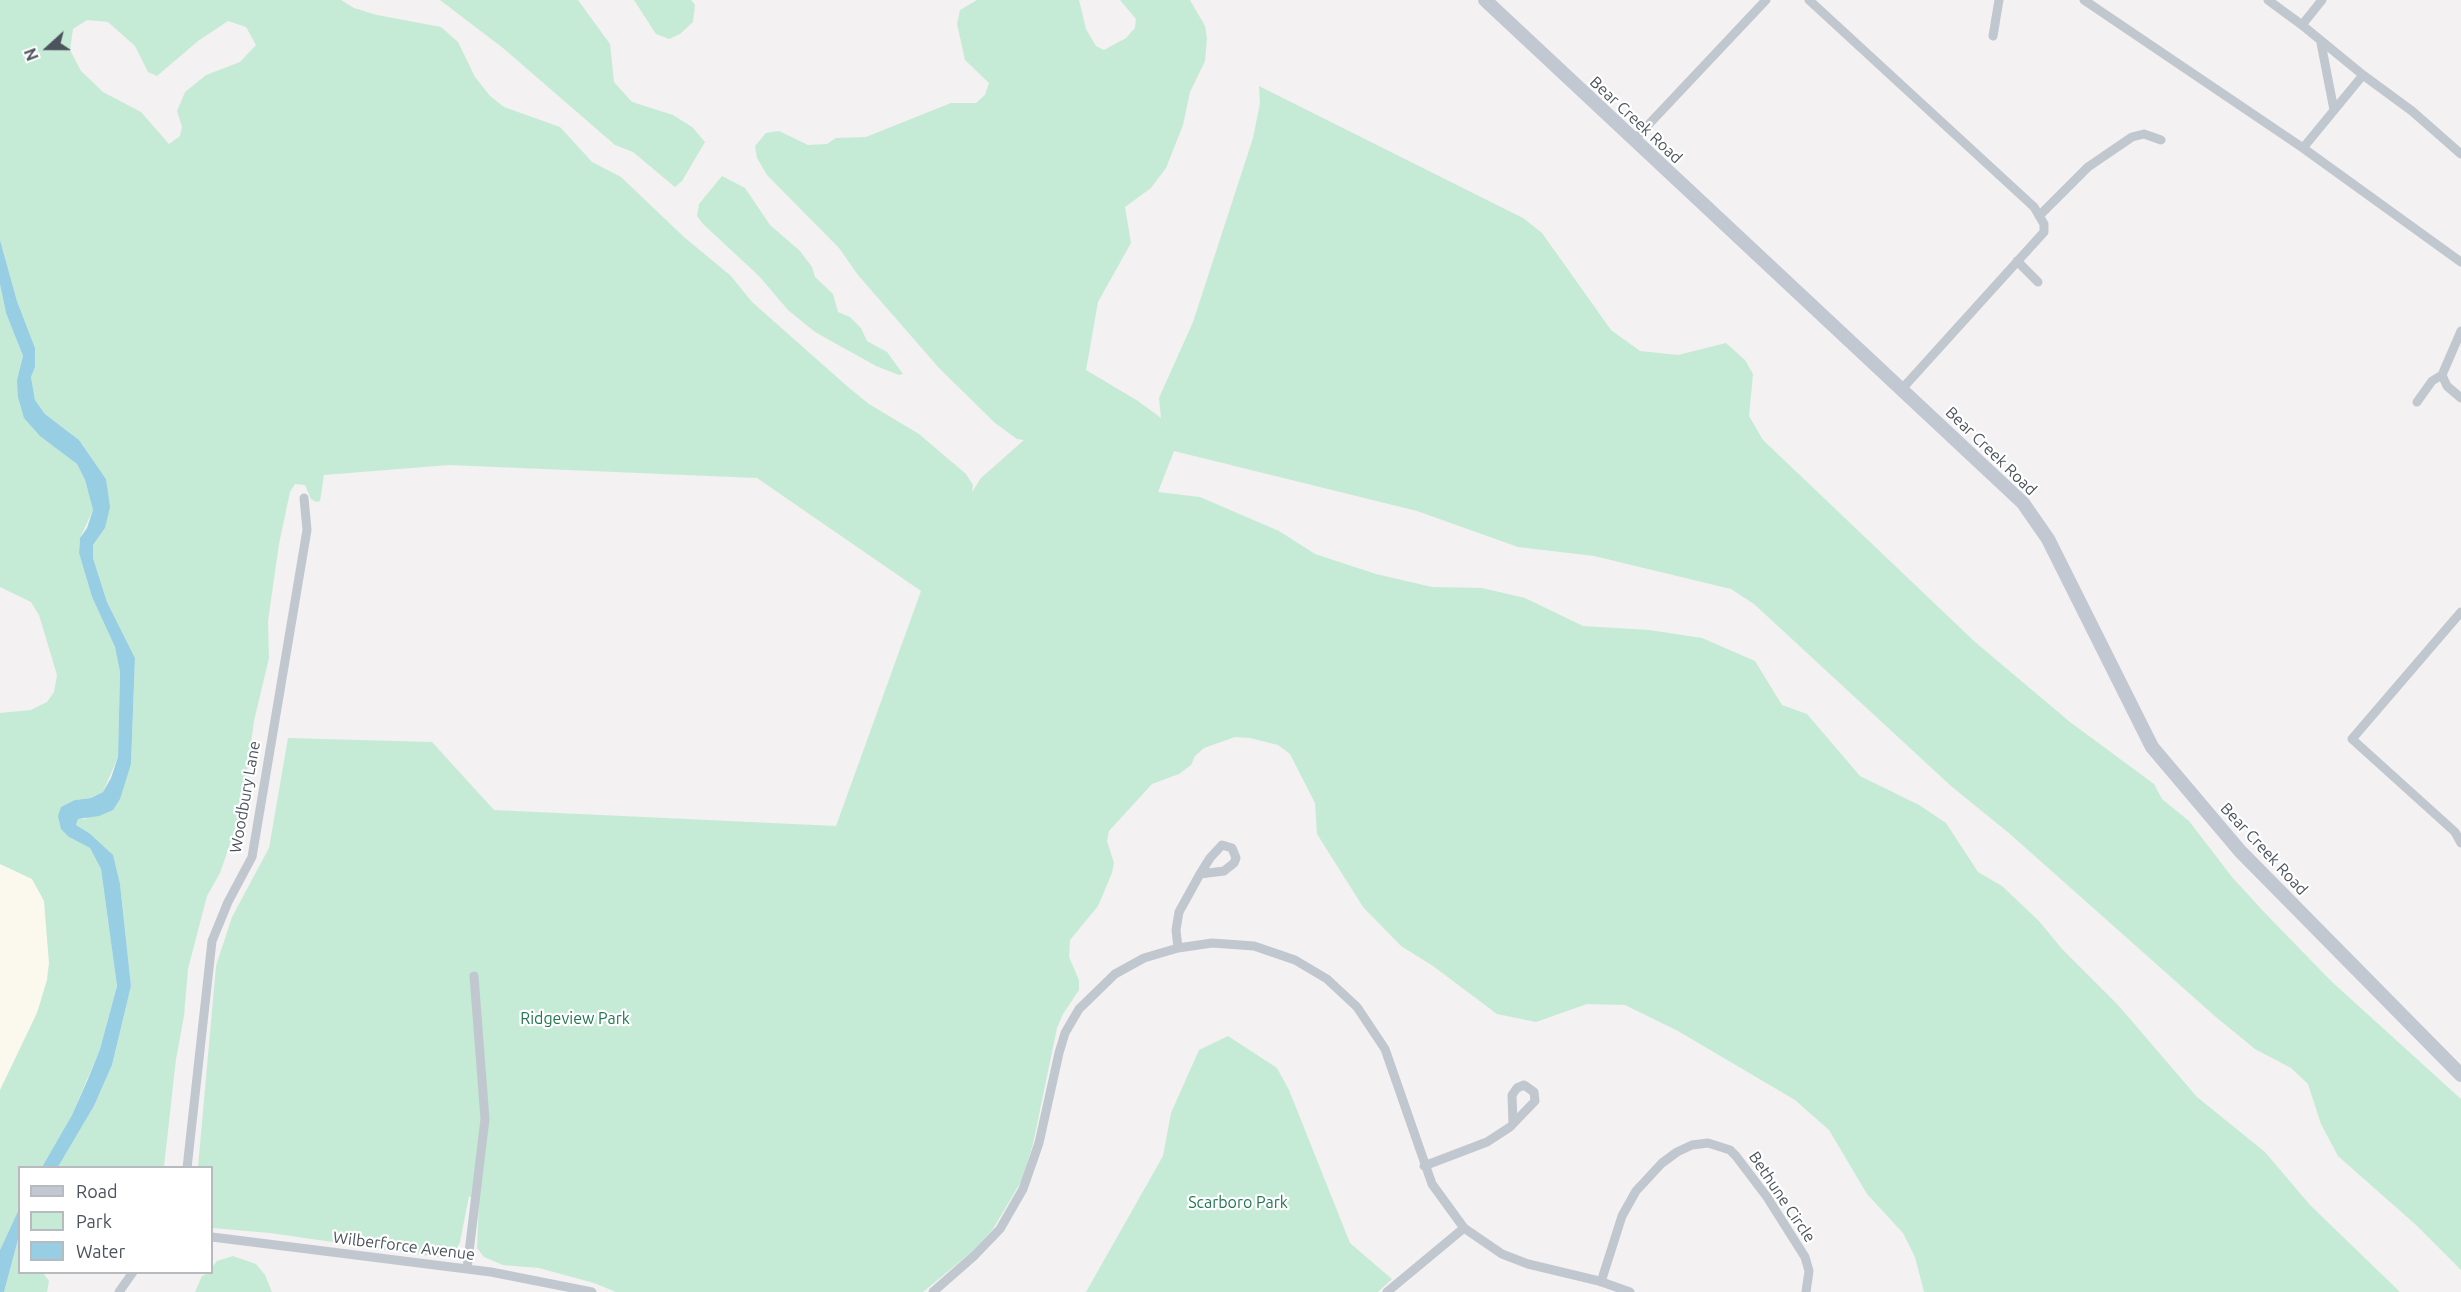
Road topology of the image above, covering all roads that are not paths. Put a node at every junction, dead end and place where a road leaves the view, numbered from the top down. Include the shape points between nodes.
1 (1485, 0) edge
2 (1766, 0) edge
3 (1809, 0) edge
4 (1999, 0) edge
5 (2084, 0) edge
6 (2268, 0) edge
7 (2322, 0) edge
8 (2302, 25) junction
9 (1993, 36) dead end
10 (2321, 43) junction
11 (2363, 75) junction
12 (2334, 110) junction
13 (1634, 140) junction
14 (2161, 140) dead end
15 (2303, 148) junction
16 (2461, 154) edge
17 (2039, 216) junction
18 (2017, 261) junction
19 (2461, 262) edge
20 (2038, 282) dead end
21 (2461, 331) edge
22 (2442, 375) junction
23 (1901, 390) junction
24 (2461, 398) edge
25 (2417, 402) dead end
26 (304, 498) dead end
27 (2461, 612) edge
28 (2461, 843) edge
29 (1200, 874) dead end
30 (1178, 948) junction
31 (474, 976) dead end
32 (2461, 1075) edge
33 (1513, 1123) dead end
34 (187, 1166) edge
35 (1424, 1166) junction
36 (1464, 1228) junction
37 (213, 1237) edge
38 (467, 1269) junction
39 (132, 1274) edge
40 (1601, 1282) junction
41 (119, 1292) edge
42 (592, 1292) edge
43 (933, 1292) edge
44 (1387, 1292) edge
45 (1630, 1292) edge
46 (1806, 1292) edge

1 - 13 street, Bear Creek Road
2 - 13 street
3 - 17 street via 2034,207
4 - 9 street
5 - 15 street
6 - 8 street
7 - 8 street
8 - 10 street
10 - 11 street
10 - 12 street
11 - 12 street
11 - 16 street
12 - 15 street
13 - 23 street, Bear Creek Road
14 - 17 street via 2144,134 2132,137 2088,167
15 - 19 street
17 - 18 street via 2044,232
18 - 20 street
18 - 23 street
21 - 22 street
22 - 24 street via 2447,386
22 - 25 street via 2432,381
23 - 32 street, Bear Creek Road via 1998,477 2034,517 2152,747 2240,851
26 - 34 street, Woodbury Lane via 307,530 252,856 212,941
27 - 28 street via 2352,739 2455,832
29 - 30 street via 1179,912
30 - 35 street via 1212,943 1272,951 1310,968 1342,991 1364,1015 1385,1049
30 - 43 street via 1144,958 1115,974 1079,1009 1065,1033 1039,1143 1023,1189 986,1245
31 - 38 street via 485,1119
33 - 35 street via 1487,1142
35 - 36 street via 1441,1201
36 - 40 street via 1502,1254
36 - 44 street
37 - 38 street, Wilberforce Avenue
38 - 42 street, Wilberforce Avenue
39 - 41 street
40 - 45 street
40 - 46 street, Bethune Circle via 1622,1216 1636,1191 1677,1152 1708,1143 1730,1150 1767,1197 1804,1257 1809,1271

